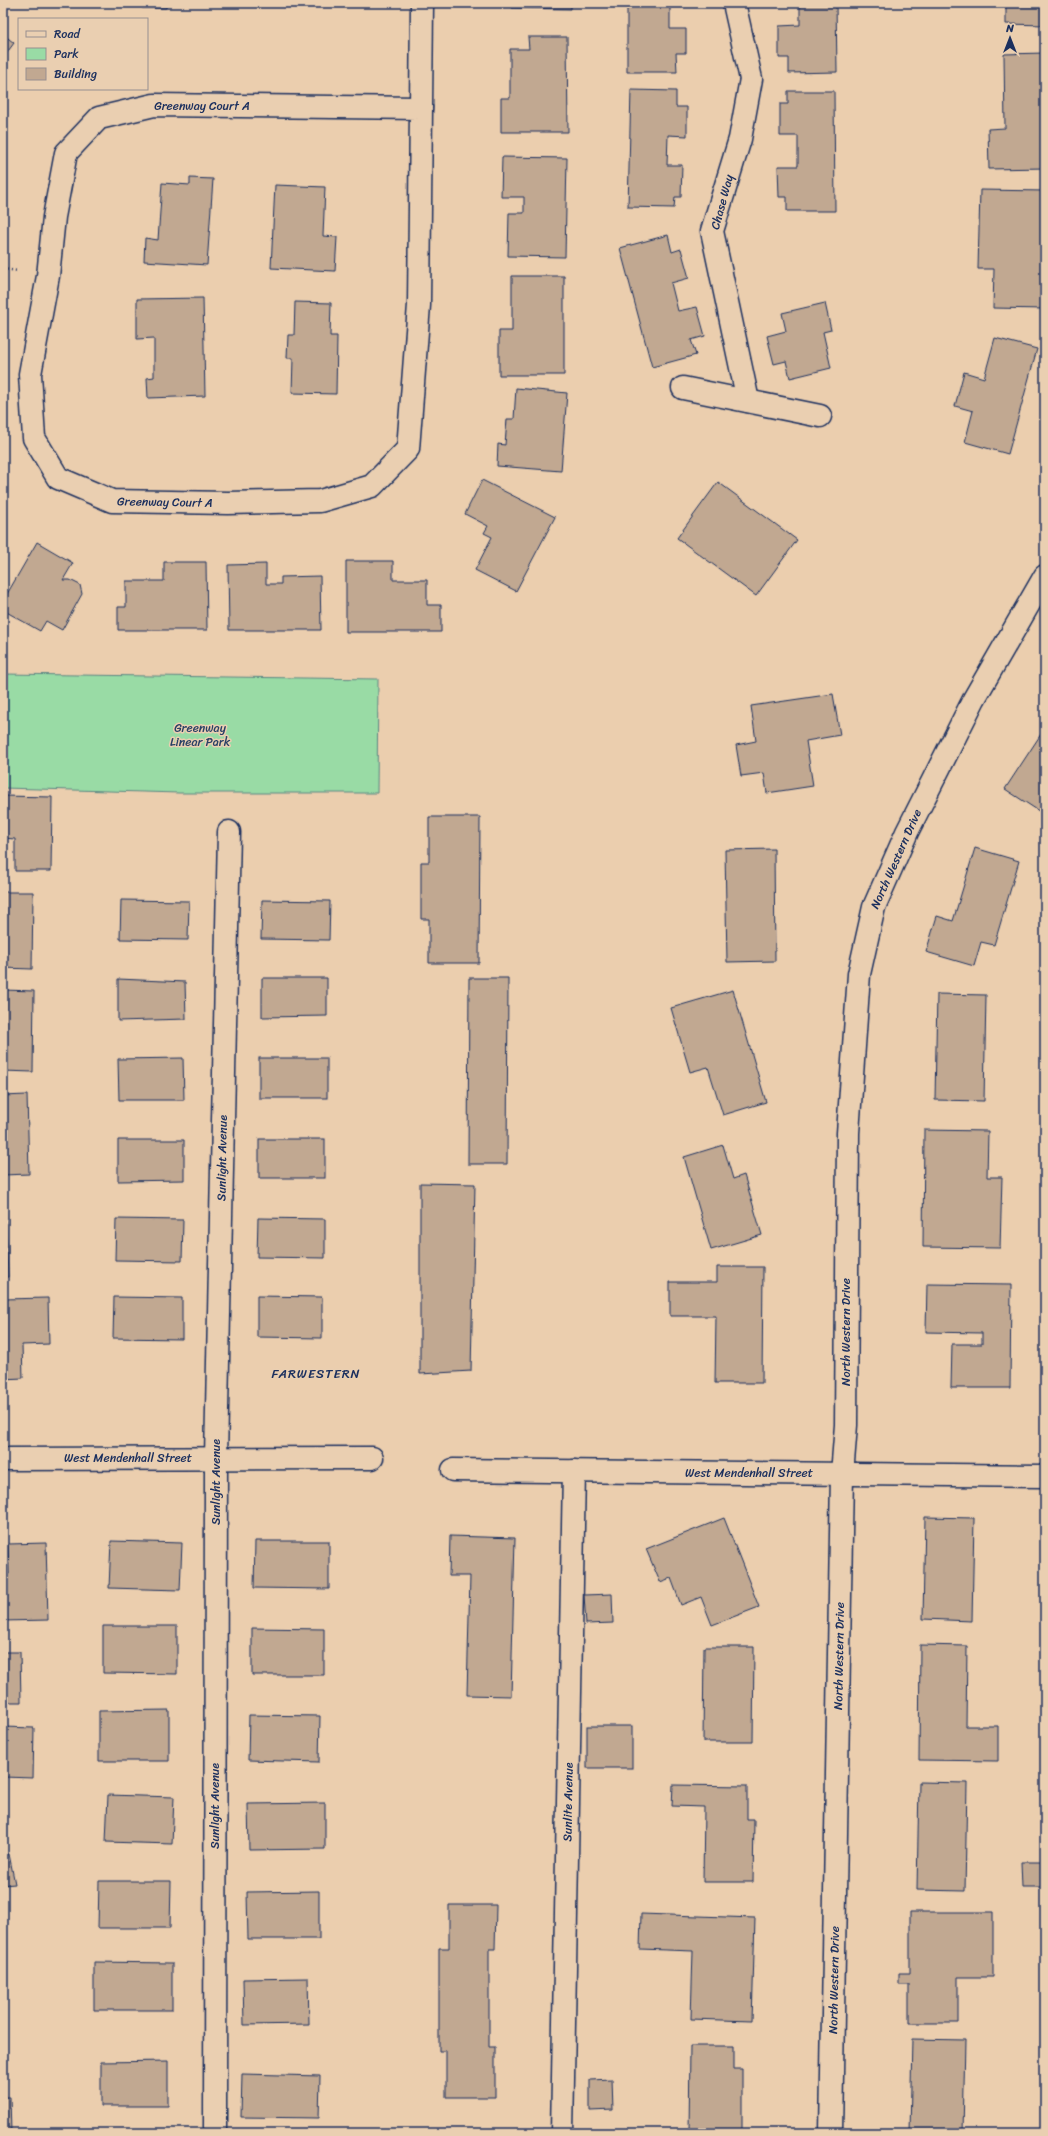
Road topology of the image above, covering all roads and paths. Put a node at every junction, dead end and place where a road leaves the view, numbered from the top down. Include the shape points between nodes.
1 (422, 3) edge
2 (734, 3) edge
3 (421, 108) junction
4 (683, 388) dead end
5 (748, 401) junction
6 (820, 416) dead end
7 (1045, 576) edge
8 (229, 832) dead end
9 (3, 1458) edge
10 (216, 1458) junction
11 (372, 1458) dead end
12 (453, 1470) dead end
13 (574, 1471) junction
14 (842, 1474) junction
15 (1045, 1476) edge
16 (215, 2133) edge
17 (562, 2133) edge
18 (832, 2133) edge

1 - 3 street, Greenway Court A
2 - 5 street, Chase Way via 751,79 740,139 712,231
3 - 3 street, Greenway Court A via 419,305 408,449 372,486 320,501 112,501 58,478 34,438 30,374 48,276 54,217 66,152 98,118 154,105
4 - 5 street
5 - 6 street
7 - 14 street, North Western Drive via 974,699 906,832 874,907 859,974 848,1133 846,1425
8 - 10 street, Sunlight Avenue
9 - 10 street, West Mendenhall Street
10 - 11 street, West Mendenhall Street
10 - 16 street, Sunlight Avenue
12 - 13 street, West Mendenhall Street
13 - 14 street, West Mendenhall Street
13 - 17 street, Sunlite Avenue
14 - 15 street, West Mendenhall Street
14 - 18 street, North Western Drive

